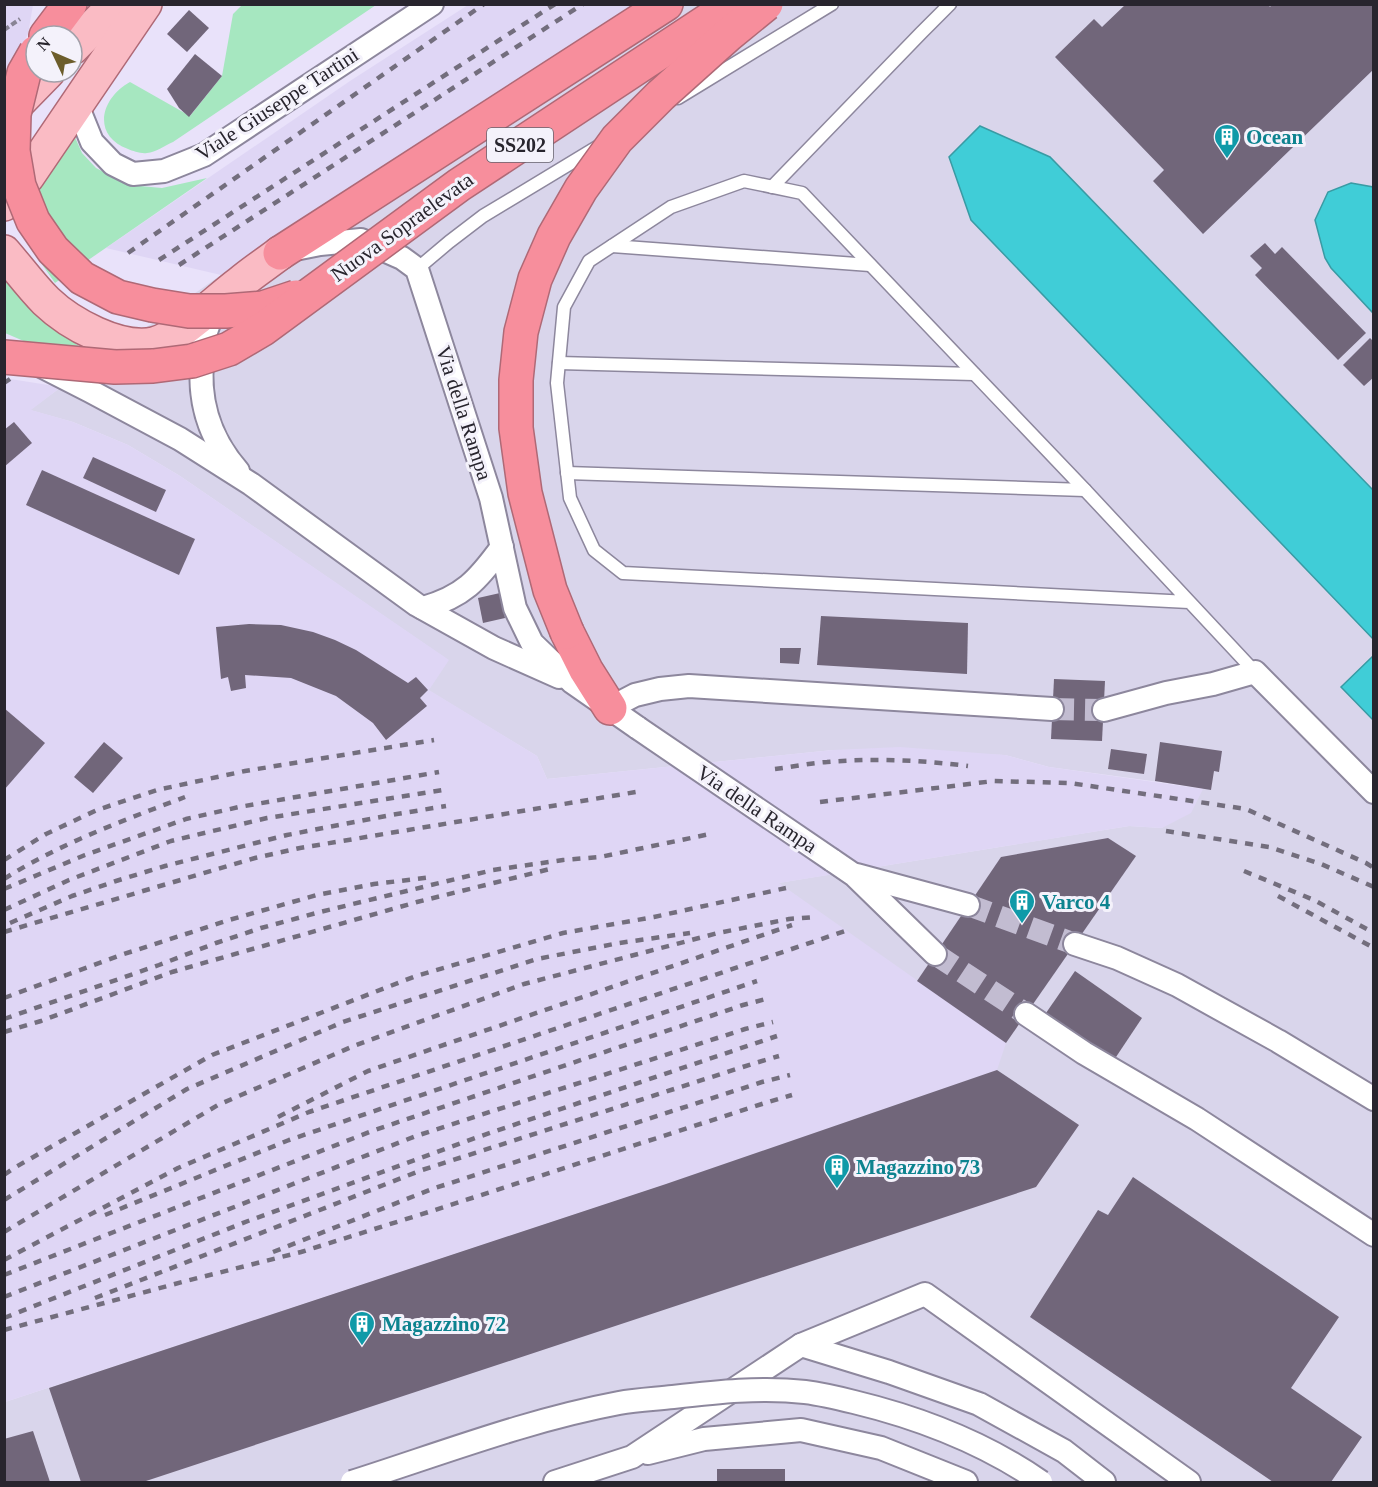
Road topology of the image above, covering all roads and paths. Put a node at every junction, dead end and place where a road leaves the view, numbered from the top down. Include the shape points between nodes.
1 (70, 4) edge
2 (145, 4) edge
3 (432, 4) edge
4 (666, 4) edge
5 (734, 4) edge
6 (766, 4) edge
7 (832, 4) edge
8 (950, 4) edge
9 (100, 10) edge
10 (55, 24) edge
11 (84, 32) edge
12 (24, 73) edge
13 (36, 84) edge
14 (77, 105) junction
15 (4, 116) edge
16 (772, 187) junction
17 (4, 204) edge
18 (612, 246) junction
19 (4, 252) edge
20 (280, 253) junction
21 (870, 265) junction
22 (417, 269) junction
23 (312, 292) junction
24 (220, 299) junction
25 (4, 349) edge
26 (4, 357) edge
27 (559, 363) junction
28 (974, 374) junction
29 (567, 473) junction
30 (250, 484) junction
31 (1085, 490) junction
32 (502, 547) junction
33 (1189, 602) junction
34 (423, 608) junction
35 (1255, 672) junction
36 (572, 682) junction
37 (610, 708) junction
38 (1052, 709) tunnel mouth
39 (1104, 710) tunnel mouth
40 (1374, 792) edge
41 (854, 875) junction
42 (968, 905) tunnel mouth
43 (1075, 944) tunnel mouth
44 (935, 954) tunnel mouth
45 (1026, 1014) tunnel mouth
46 (1374, 1099) edge
47 (1374, 1235) edge
48 (801, 1345) junction
49 (632, 1457) junction
50 (352, 1482) edge
51 (555, 1482) edge
52 (966, 1482) edge
53 (1041, 1482) edge
54 (1104, 1482) edge
55 (1189, 1482) edge

1 - 10 highway
2 - 14 main road
3 - 14 street, Viale Giuseppe Tartini via 204,155 164,171 133,174 113,164 92,142
4 - 20 highway, Nuova Sopraelevata / SS202
5 - 23 highway, Nuova Sopraelevata / SS202, bridge via 459,185
6 - 37 highway, bridge via 661,95 617,139 554,236 535,279 520,341 516,428 525,493 550,590 586,670
7 - 22 lane via 483,216
8 - 16 lane
9 - 11 main road
12 - 23 highway, SS202, bridge via 14,114 13,151 19,186 39,231 82,278 118,297 189,311 263,308
13 - 15 main road
14 - 17 main road via 28,177
16 - 18 lane via 744,181 671,207
16 - 21 lane via 802,193
18 - 21 lane
18 - 27 lane via 589,261 564,307
19 - 24 main road, SS202 via 46,301 77,324 110,340 154,344
20 - 22 street via 361,240
20 - 24 main road, SS202
21 - 28 lane
22 - 32 street, Via della Rampa via 485,477
23 - 26 highway, SS202, bridge via 229,349 192,361 115,368
24 - 30 street, Via della Rampa via 206,331 201,368 203,404 212,432 227,458
25 - 30 street, Via della Rampa via 180,439
27 - 28 lane
27 - 29 lane via 557,383
28 - 31 lane
29 - 31 lane
29 - 33 lane via 570,498 594,550 623,573
30 - 34 street, Via della Rampa
31 - 33 lane
32 - 34 street via 469,586 444,602
32 - 36 street, Via della Rampa via 515,608 532,643
33 - 35 lane
34 - 36 street, Via della Rampa via 494,648
35 - 39 street
35 - 40 street
36 - 37 street, Via della Rampa
37 - 38 street via 635,695 689,686
37 - 41 street, Via della Rampa, bridge
41 - 42 street, Via della Rampa
41 - 44 street, Via della Rampa
43 - 46 street via 1118,958 1177,985
45 - 47 street via 1197,1119
48 - 49 street
48 - 54 street via 979,1404 1064,1451
48 - 55 street via 925,1294
49 - 51 street
49 - 52 street via 704,1439 801,1430 881,1448
50 - 53 street, bridge via 529,1425 620,1403 757,1390 823,1395 903,1416 970,1442

